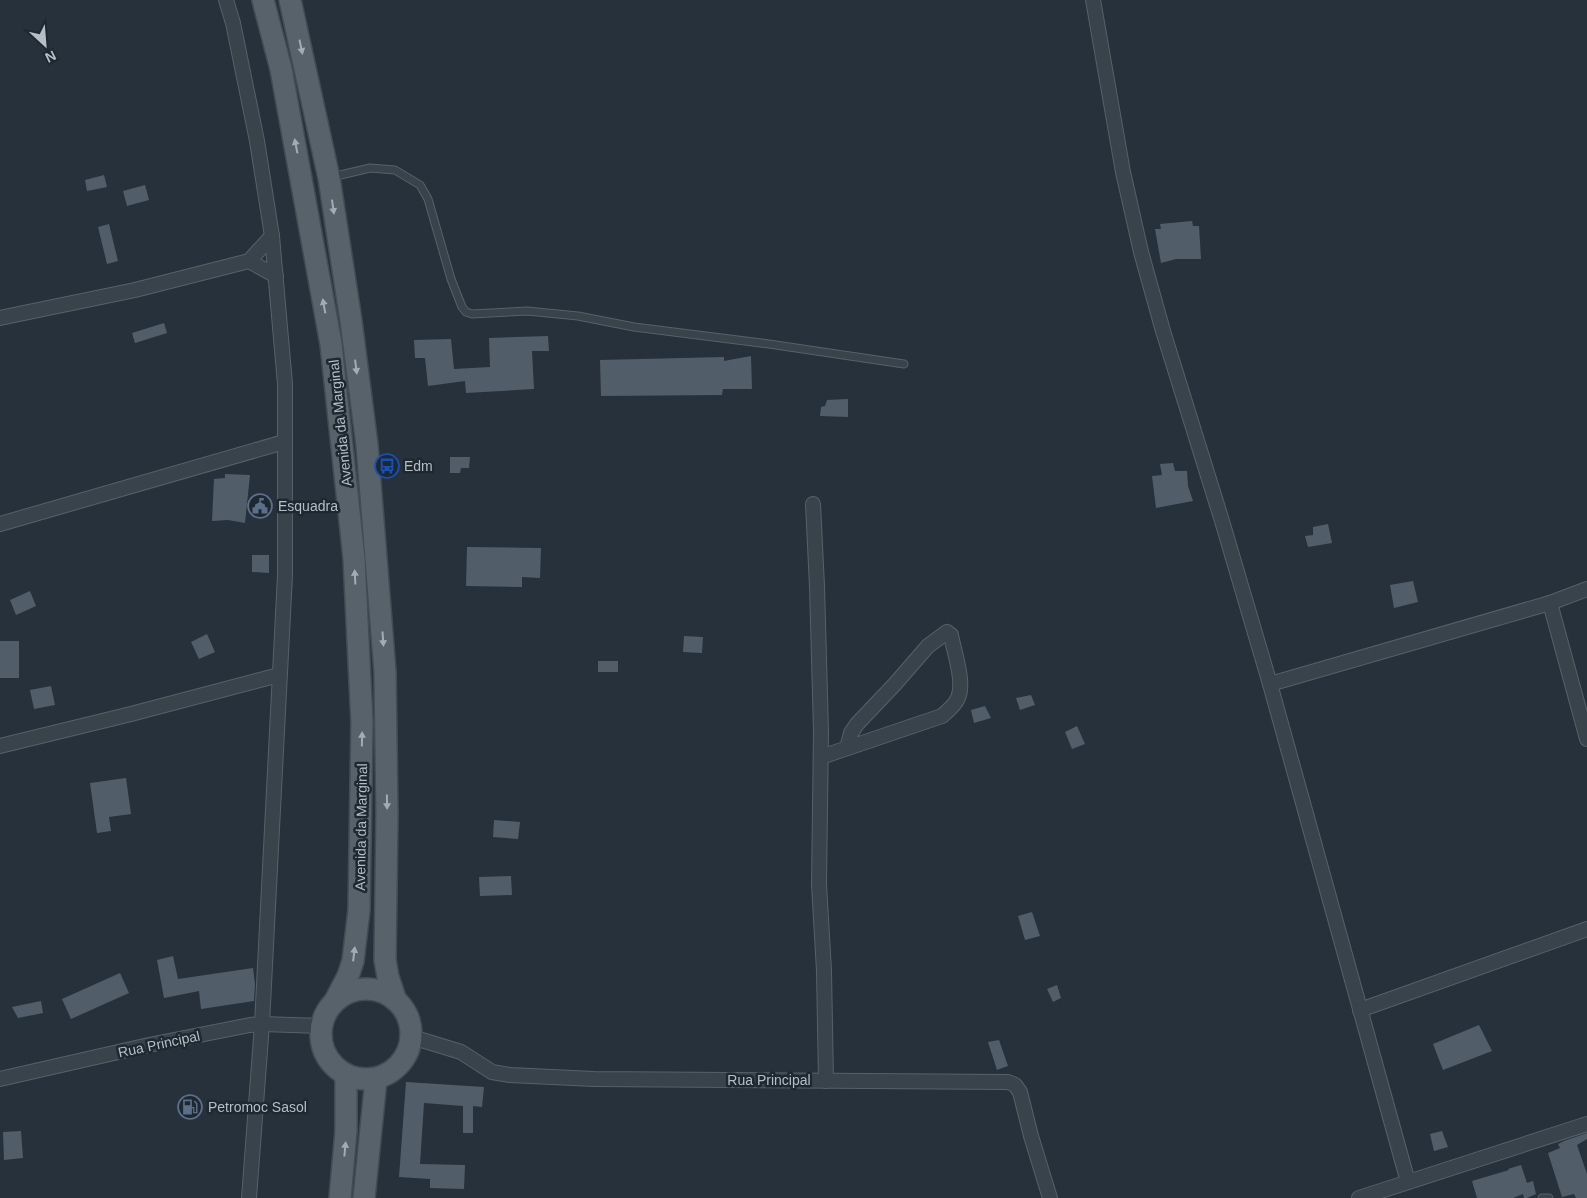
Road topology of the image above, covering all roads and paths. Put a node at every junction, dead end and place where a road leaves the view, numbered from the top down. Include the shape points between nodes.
1 (226, 0) edge
2 (263, 0) edge
3 (290, 0) edge
4 (1092, 0) edge
5 (329, 178) junction
6 (272, 236) junction
7 (249, 261) junction
8 (276, 276) junction
9 (0, 318) edge
10 (904, 364) dead end
11 (284, 442) junction
12 (813, 504) dead end
13 (0, 524) edge
14 (1587, 590) edge
15 (1550, 603) junction
16 (279, 675) junction
17 (1270, 684) junction
18 (1587, 740) edge
19 (0, 746) edge
20 (847, 748) junction
21 (821, 757) junction
22 (1587, 930) edge
23 (395, 998) junction
24 (336, 999) junction
25 (1360, 1010) junction
26 (262, 1024) junction
27 (321, 1026) junction
28 (412, 1037) junction
29 (346, 1076) junction
30 (0, 1079) edge
31 (376, 1079) junction
32 (826, 1081) junction
33 (1587, 1125) edge
34 (1408, 1182) junction
35 (249, 1198) edge
36 (340, 1198) edge
37 (364, 1198) edge
38 (1050, 1198) edge
39 (1359, 1198) edge
40 (1542, 1198) edge
41 (1549, 1198) edge

1 - 6 street via 257,141
24 -> 2 main road, Avenida da Marginal via 353,961 359,910 362,723 354,558 331,344 281,69
3 -> 5 main road, Avenida da Marginal
4 - 17 street via 1141,252
5 - 10 lane via 370,168 395,170 420,185 428,199 462,307 472,314 527,311 578,316 634,327
5 -> 23 main road, Avenida da Marginal via 367,445 380,591 386,672 385,960
6 - 7 street
6 - 8 street
7 - 8 street
7 - 9 street via 135,290
8 - 11 street via 285,384
11 - 13 street
11 - 16 street via 285,575
12 - 21 street
14 - 15 street
15 - 17 street
15 - 18 street
16 - 19 street
16 - 26 street
17 - 25 street
20 - 20 street via 942,716 951,708 958,700 961,688 951,635 946,632 928,646 857,724
20 - 21 street
21 - 32 street via 819,884
22 - 25 street
23 - 24 main road via 366,988 350,991
23 - 28 main road via 405,1009
24 - 27 main road
25 - 34 street
26 - 27 street, Rua Principal
26 - 30 street, Rua Principal via 149,1045
26 - 35 street
27 - 29 main road via 325,1055
28 - 31 main road via 400,1064
28 - 32 street, Rua Principal via 461,1052 492,1072 510,1075
29 - 31 main road
36 -> 29 main road via 346,1131
31 - 37 main road
32 - 38 street, Rua Principal via 1008,1082 1015,1085 1020,1092
33 - 34 street
34 - 39 street
40 - 41 lane

